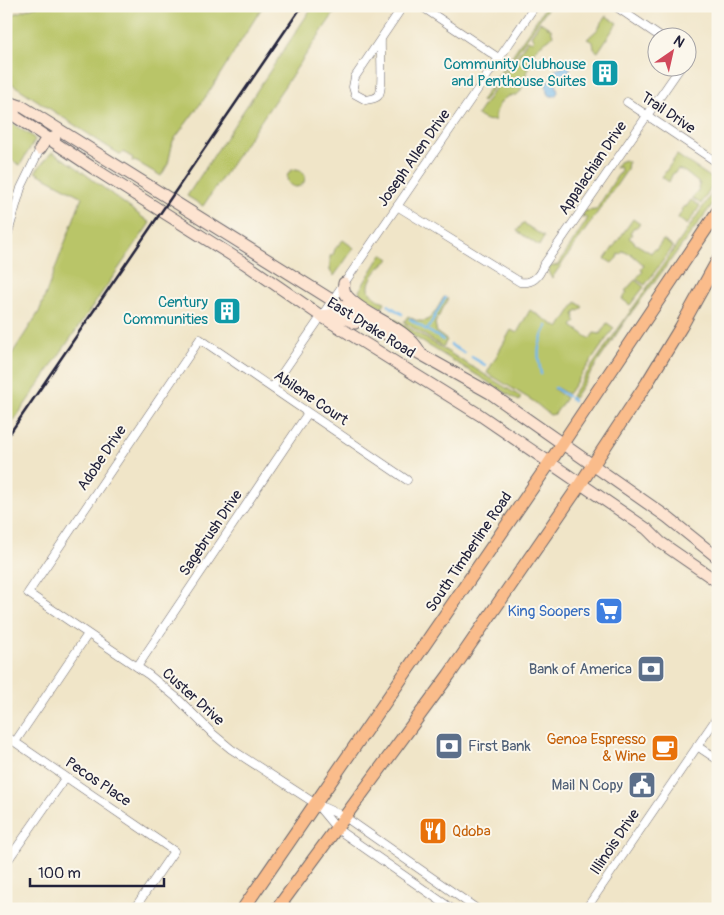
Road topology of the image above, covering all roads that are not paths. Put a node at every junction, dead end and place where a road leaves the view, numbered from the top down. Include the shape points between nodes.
1 (403, 6) edge
2 (421, 6) edge
3 (535, 6) edge
4 (616, 6) edge
5 (648, 28) edge
6 (381, 39) junction
7 (500, 59) junction
8 (673, 78) edge
9 (7, 102) edge
10 (627, 102) dead end
11 (646, 116) junction
12 (49, 138) junction
13 (40, 149) joint
14 (105, 158) junction
15 (718, 163) edge
16 (397, 206) junction
17 (718, 211) edge
18 (6, 240) edge
19 (211, 243) junction
20 (718, 260) edge
21 (344, 282) junction
22 (332, 300) junction
23 (322, 316) junction
24 (200, 339) joint
25 (422, 356) junction
26 (272, 388) junction
27 (308, 414) junction
28 (562, 443) junction
29 (550, 462) junction
30 (593, 464) junction
31 (407, 480) dead end
32 (580, 483) junction
33 (718, 558) edge
34 (718, 582) edge
35 (28, 593) joint
36 (88, 634) junction
37 (137, 667) junction
38 (718, 716) edge
39 (6, 736) edge
40 (14, 742) junction
41 (697, 746) junction
42 (718, 760) edge
43 (66, 777) junction
44 (316, 804) junction
45 (345, 817) junction
46 (337, 829) junction
47 (6, 864) edge
48 (134, 909) edge
49 (243, 909) edge
50 (278, 909) edge
51 (452, 909) edge
52 (477, 909) edge
53 (586, 909) edge

1 - 6 street
2 - 7 street
3 - 7 street, Joseph Allen Drive
4 - 5 street
6 - 6 street via 381,92 366,100 355,94 353,83
7 - 16 street, Joseph Allen Drive
8 - 11 street, Appalachian Drive
9 - 12 main road, East Drake Road via 16,117
9 - 14 main road, East Drake Road via 23,107
10 - 11 street, Trail Drive
11 - 15 street, Trail Drive
11 - 16 street, Appalachian Drive via 539,275 527,282 520,282
12 - 13 main road
12 - 14 main road via 60,139 90,158
12 - 19 main road, East Drake Road
13 - 18 street via 21,188
14 - 22 main road, East Drake Road
16 - 21 street, Joseph Allen Drive
17 - 28 main road, South Timberline Road
19 - 22 main road via 243,254 324,303
19 - 23 main road, East Drake Road
20 - 30 main road via 647,383
21 - 22 street, Joseph Allen Drive
21 - 25 main road via 343,287 354,303 414,342
22 - 23 street
22 - 25 main road, East Drake Road
23 - 25 main road via 337,314 396,346
23 - 26 street
23 - 29 main road, East Drake Road
24 - 26 street, Abilene Court
24 - 35 street, Adobe Drive
25 - 28 main road, East Drake Road via 490,393
26 - 27 street, Abilene Court
27 - 31 street, Abilene Court
27 - 37 street, Sagebrush Drive
28 - 29 main road, South Timberline Road
28 - 30 main road, East Drake Road
29 - 32 main road, East Drake Road
29 - 44 main road, South Timberline Road
30 - 32 main road
30 - 33 main road, East Drake Road
32 - 34 main road, East Drake Road
32 - 45 main road via 449,675
35 - 36 street, Custer Drive
36 - 37 street, Custer Drive
36 - 40 street
37 - 44 street, Custer Drive via 177,698 231,749
38 - 41 street, Illinois Drive
39 - 40 street, Pecos Place
40 - 43 street, Pecos Place
41 - 42 street
41 - 53 street, Illinois Drive
43 - 47 street
43 - 48 street, Pecos Place via 174,850
44 - 45 street, Custer Drive
44 - 46 street, Custer Drive
44 - 49 main road, South Timberline Road
45 - 46 main road
45 - 52 street, Custer Drive
46 - 50 main road
46 - 51 street, Custer Drive

